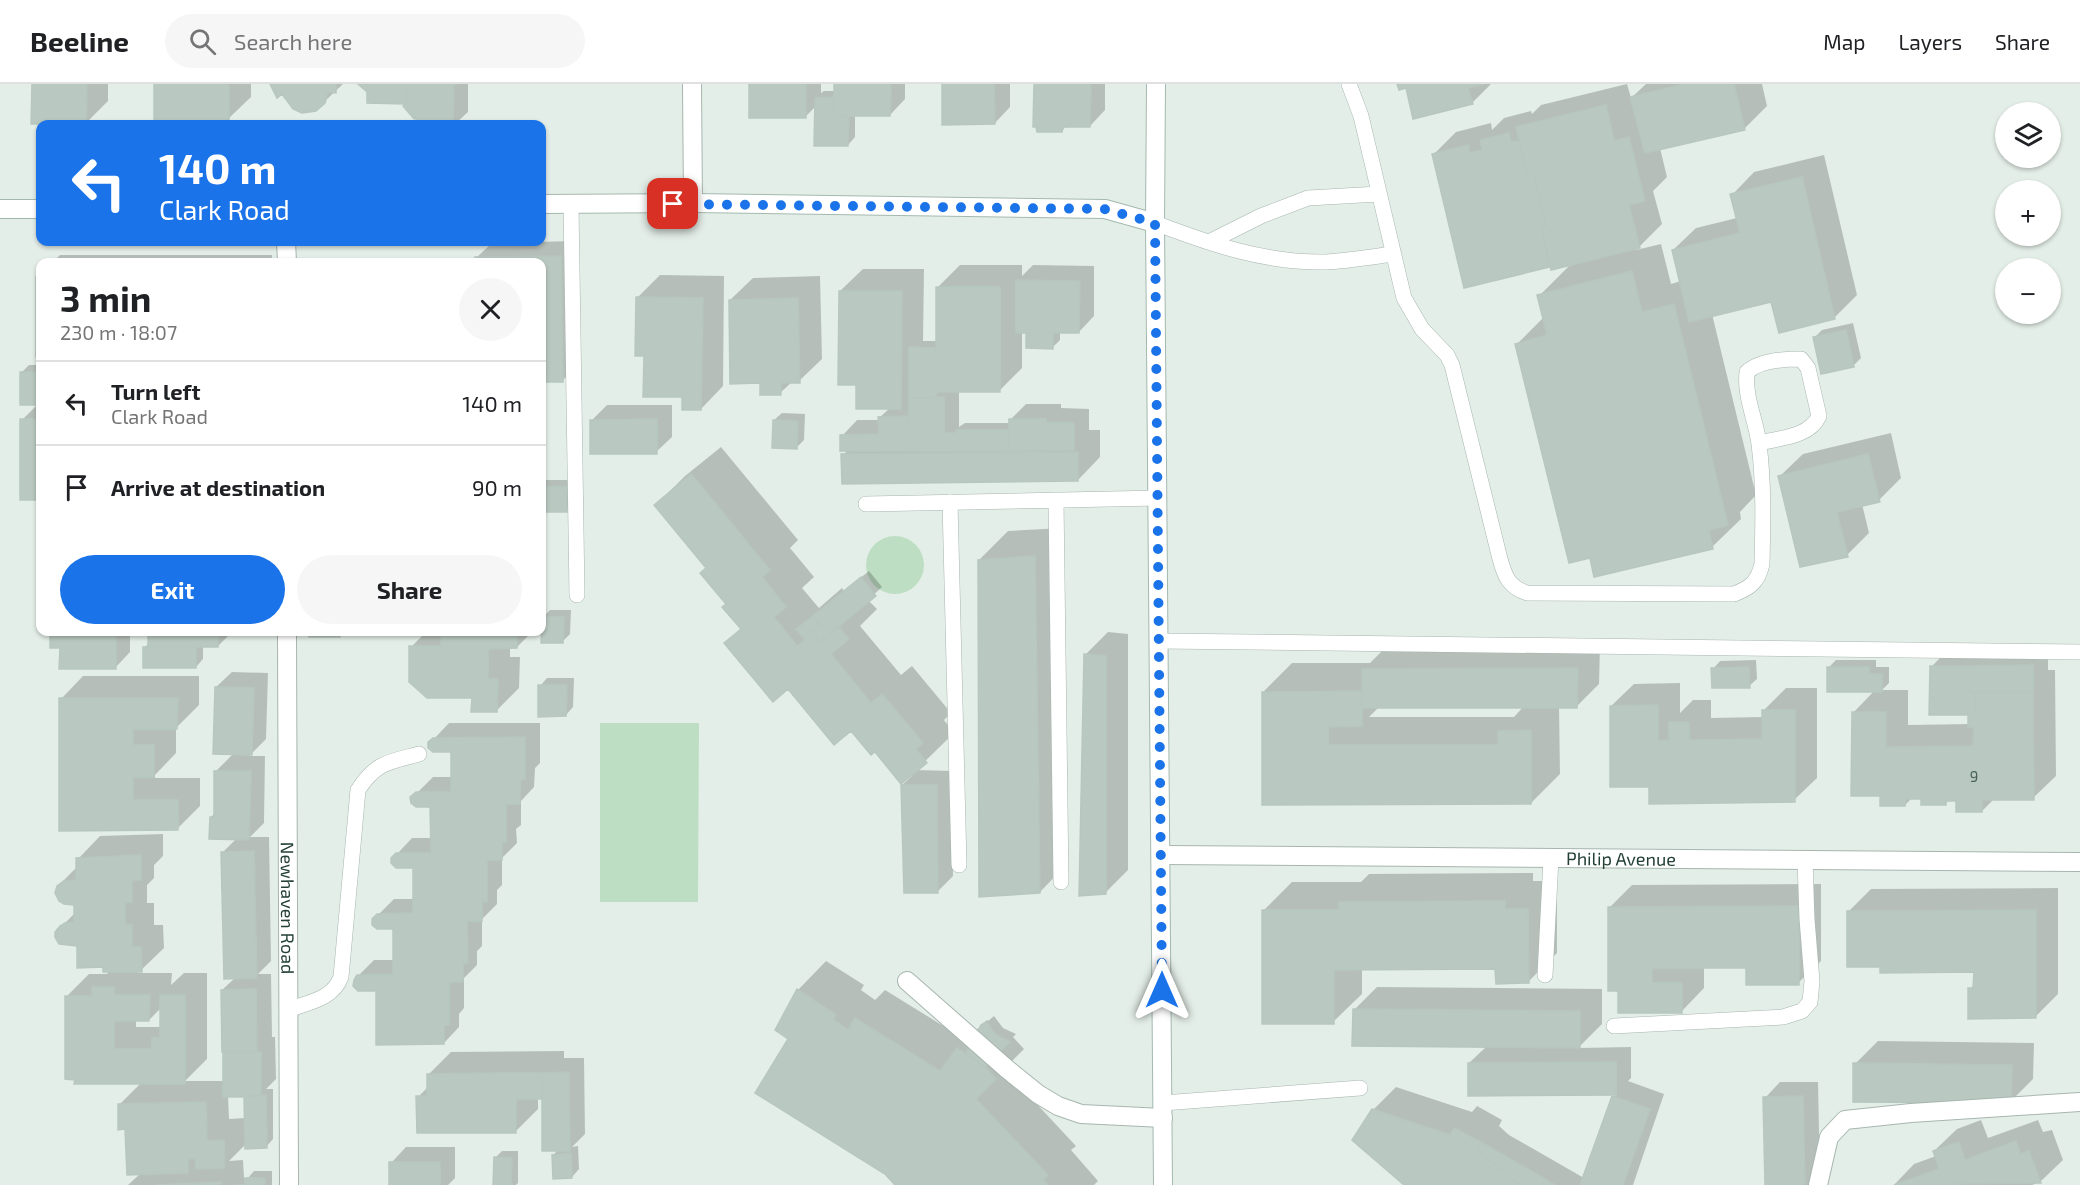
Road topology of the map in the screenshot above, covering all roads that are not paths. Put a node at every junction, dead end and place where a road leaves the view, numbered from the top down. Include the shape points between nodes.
1 (692, 84) edge
2 (1156, 84) edge
3 (1349, 84) edge
4 (1380, 194) junction
5 (693, 203) junction
6 (546, 204) edge
7 (571, 204) junction
8 (36, 208) edge
9 (0, 209) edge
10 (1155, 223) junction
11 (1209, 242) junction
12 (1393, 254) junction
13 (1759, 442) junction
14 (1158, 498) junction
15 (1056, 500) junction
16 (950, 502) junction
17 (866, 504) dead end
18 (577, 596) dead end
19 (287, 636) edge
20 (1160, 641) junction
21 (2080, 652) edge
22 (419, 754) dead end
23 (1162, 855) junction
24 (1551, 858) junction
25 (1805, 860) junction
26 (2080, 862) edge
27 (959, 865) dead end
28 (1061, 882) dead end
29 (1545, 975) dead end
30 (907, 981) dead end
31 (288, 1010) junction
32 (1614, 1026) dead end
33 (1360, 1088) dead end
34 (2080, 1102) edge
35 (1163, 1110) junction
36 (289, 1185) edge
37 (1163, 1185) edge
38 (1818, 1185) edge

1 - 5 street
2 - 10 street
3 - 4 lane
4 - 11 lane via 1308,198
4 - 12 lane
5 - 7 street
5 - 10 street via 1104,209
6 - 7 street
7 - 18 lane
8 - 9 street
10 - 11 lane
10 - 14 street
11 - 12 lane via 1272,258 1324,262
12 - 13 lane via 1411,312 1452,365 1500,559 1508,580 1518,590 1734,594 1745,590 1760,575 1762,564
13 - 13 lane via 1804,432 1816,422 1819,416 1808,368 1801,359 1762,364 1747,372
14 - 15 lane
14 - 20 street
15 - 16 lane
15 - 28 lane
16 - 17 lane
16 - 27 lane
19 - 31 street, Newhaven Road
20 - 21 lane
20 - 23 street
22 - 31 lane via 382,765 368,775 358,790 341,977 337,988 327,995
23 - 24 street, Philip Avenue
23 - 35 street
24 - 25 street, Philip Avenue
24 - 29 lane
25 - 26 street, Philip Avenue
25 - 32 lane via 1812,981 1810,1002 1802,1011 1783,1017
30 - 35 street via 1007,1069 1058,1106 1082,1114
31 - 36 street, Newhaven Road
33 - 35 lane
34 - 38 street via 1845,1120 1829,1137
35 - 37 street

